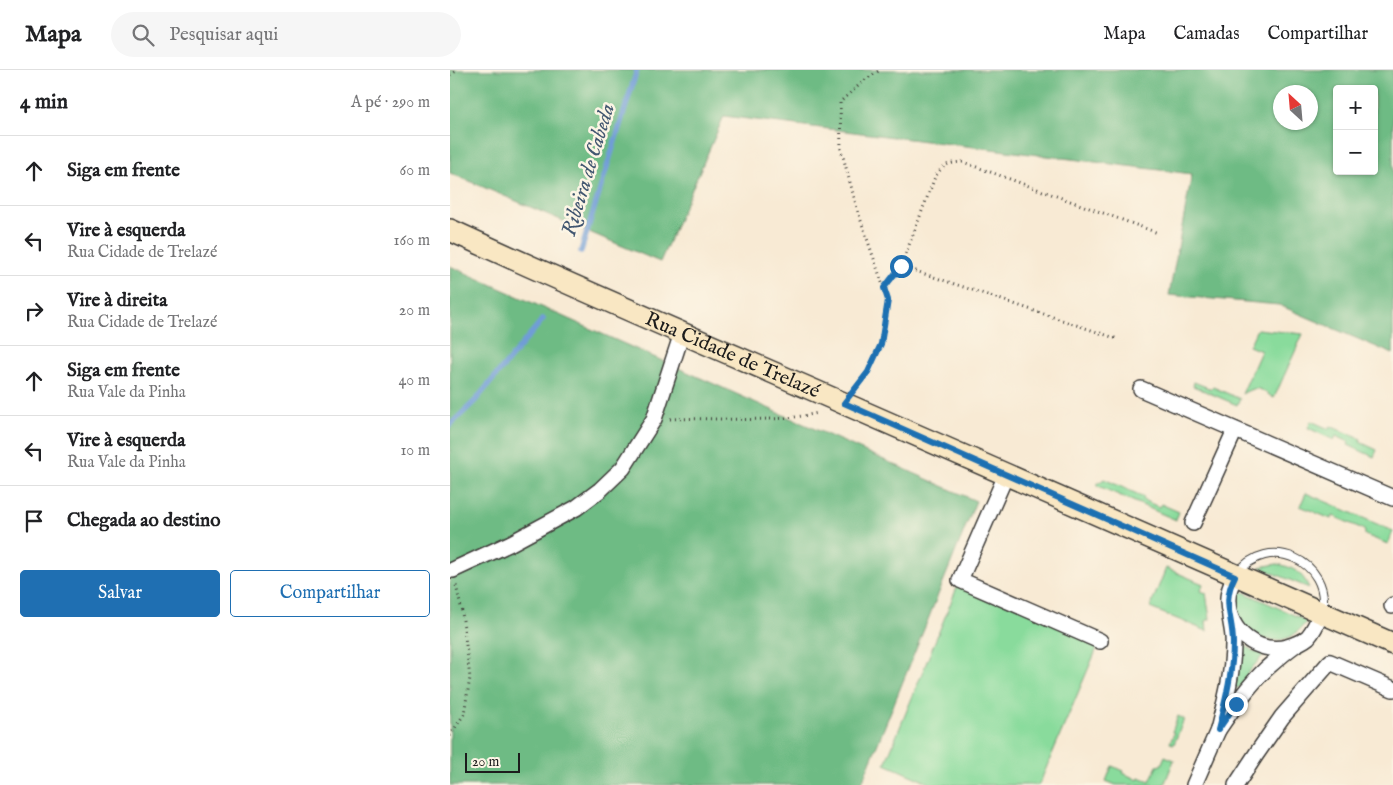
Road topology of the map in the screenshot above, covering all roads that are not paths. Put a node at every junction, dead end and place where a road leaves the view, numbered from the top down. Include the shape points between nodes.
1 (450, 230) edge
2 (682, 333) junction
3 (1140, 389) dead end
4 (1235, 430) junction
5 (1006, 475) junction
6 (1393, 498) edge
7 (1193, 523) dead end
8 (452, 571) edge
9 (1235, 576) junction
10 (1322, 613) junction
11 (1230, 616) junction
12 (1100, 641) dead end
13 (1393, 644) edge
14 (1295, 645) junction
15 (1393, 690) edge
16 (1218, 730) junction
17 (1194, 785) edge
18 (1236, 785) edge

1 - 2 street, Rua Cidade de Trelazé
2 - 5 street, Rua Cidade de Trelazé
2 - 8 street via 654,419 623,468 576,508
3 - 4 street
4 - 6 street
4 - 7 street
5 - 9 street, Rua Cidade de Trelazé
5 - 12 street via 960,580
9 - 10 street, Rua Cidade de Trelazé
9 - 10 lane via 1250,561 1264,555 1280,553 1295,557 1318,578 1323,593
9 - 11 street via 1228,596
10 - 13 street, Rua Cidade de Trelazé
10 - 14 street via 1308,636
11 - 14 street via 1249,641 1279,649
11 - 16 street via 1231,668
14 - 16 street via 1251,684
15 - 18 street via 1330,662 1282,717
16 - 17 street

